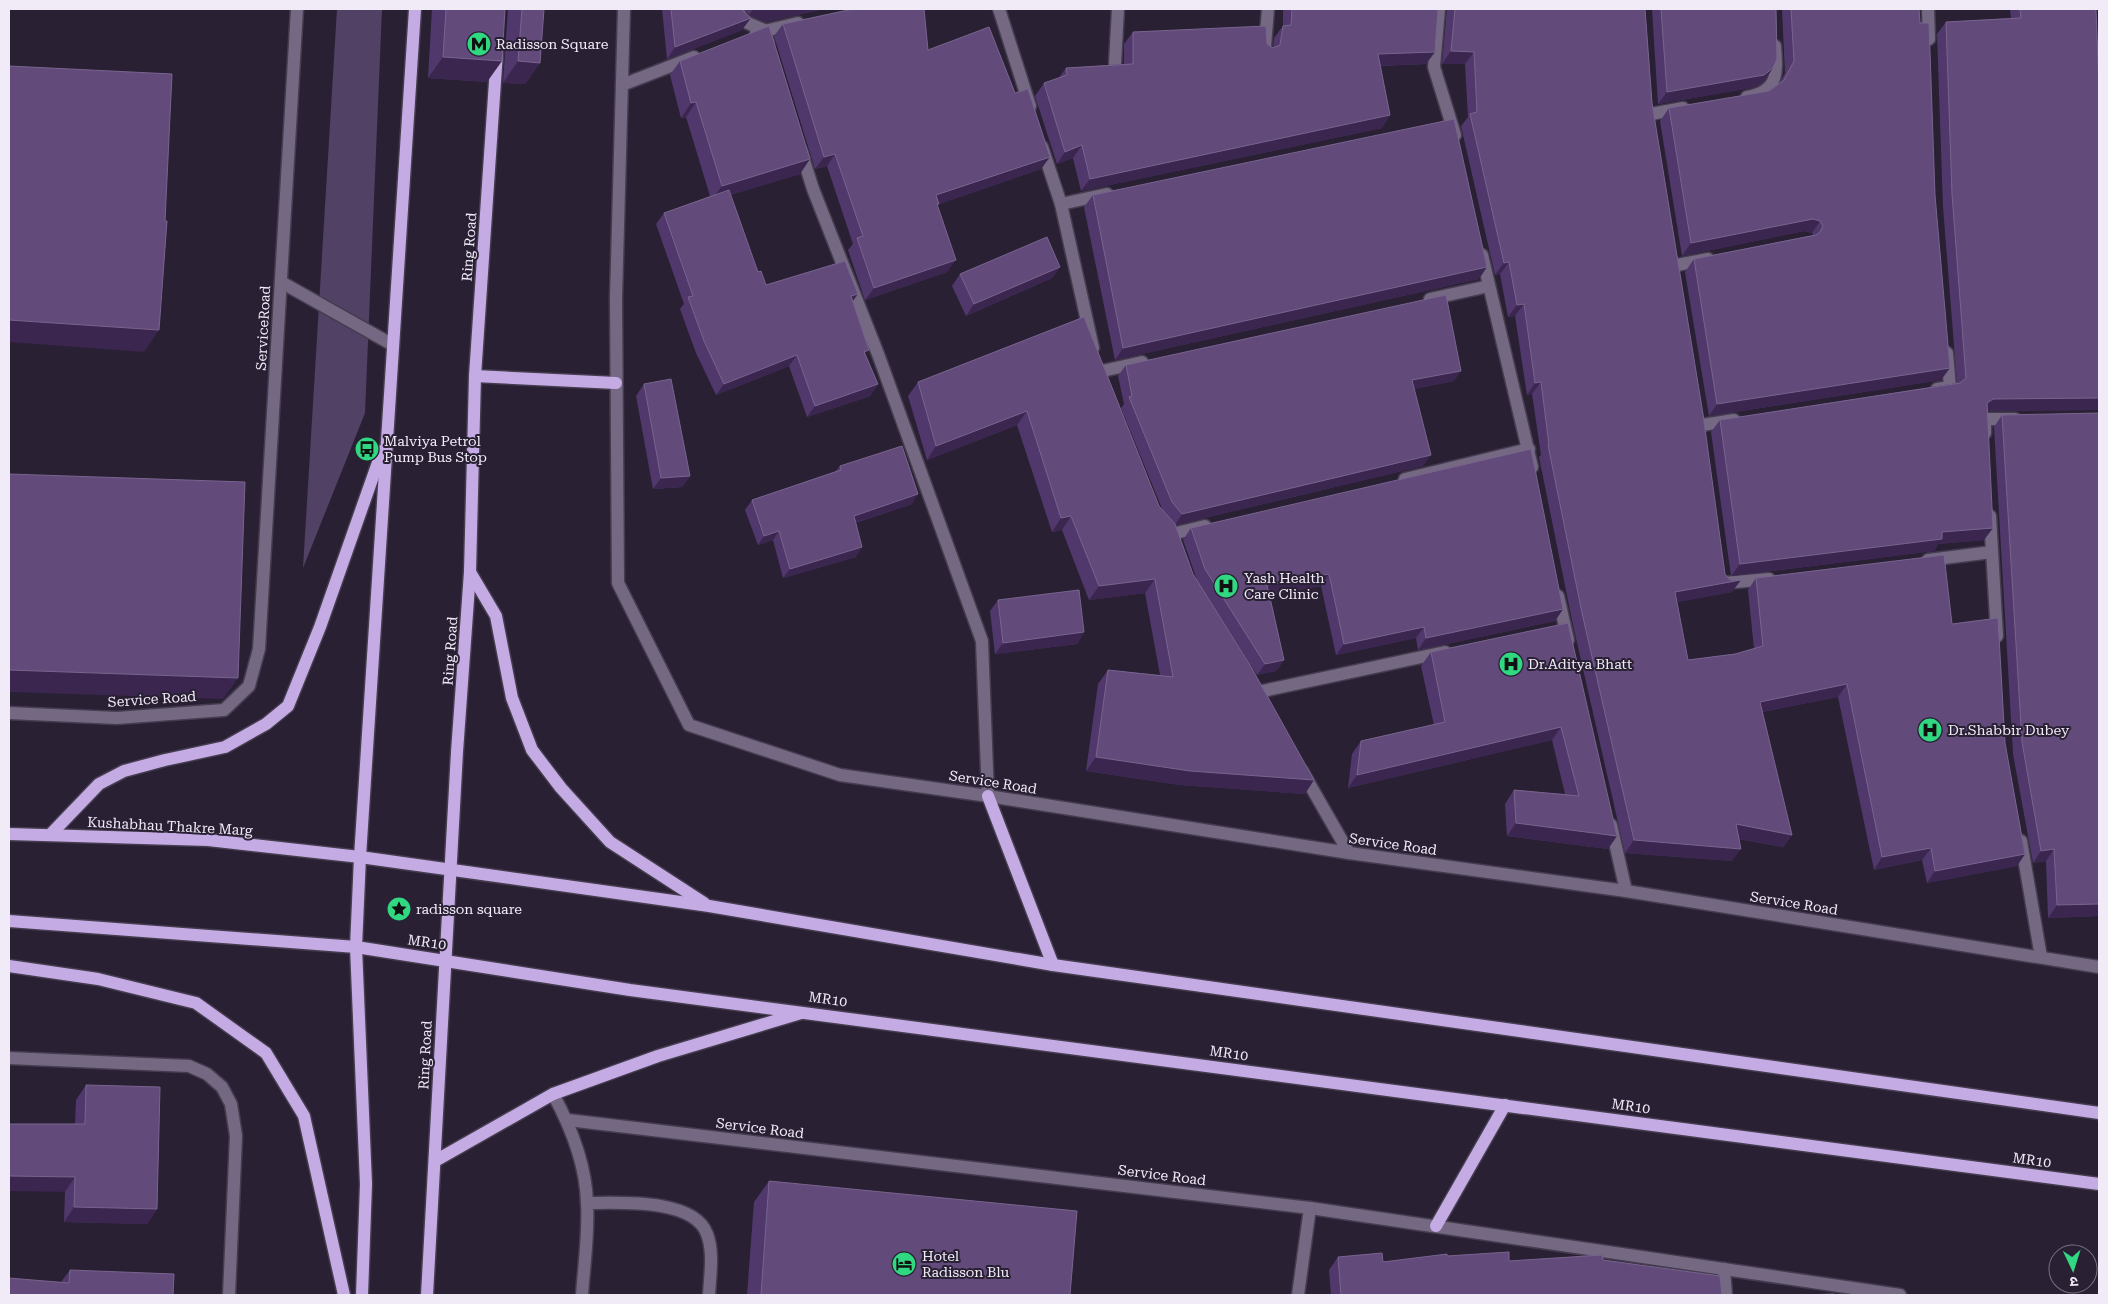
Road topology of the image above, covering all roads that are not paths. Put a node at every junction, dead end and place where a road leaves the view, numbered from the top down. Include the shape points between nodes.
1 (297, 9) edge
2 (415, 9) edge
3 (624, 9) edge
4 (737, 9) edge
5 (999, 9) edge
6 (1118, 9) edge
7 (1268, 9) edge
8 (1439, 9) edge
9 (1928, 9) edge
10 (813, 19) edge
11 (764, 30) junction
12 (1775, 36) edge
13 (746, 37) edge
14 (498, 38) edge
15 (1929, 48) edge
16 (1265, 52) edge
17 (702, 54) edge
18 (773, 58) edge
19 (1115, 62) dead end
20 (622, 85) junction
21 (1730, 100) edge
22 (1700, 105) edge
23 (1651, 114) edge
24 (1034, 120) edge
25 (1040, 138) edge
26 (798, 142) edge
27 (1459, 150) edge
28 (1120, 192) edge
29 (1061, 204) junction
30 (1478, 238) edge
31 (1723, 256) edge
32 (1677, 265) edge
33 (281, 282) junction
34 (1489, 286) junction
35 (1420, 301) edge
36 (1946, 340) edge
37 (393, 345) junction
38 (1157, 359) edge
39 (475, 376) junction
40 (616, 383) junction
41 (1922, 391) edge
42 (1750, 418) edge
43 (2032, 418) edge
44 (1702, 425) edge
45 (387, 435) junction
46 (1986, 448) edge
47 (1529, 449) junction
48 (1534, 477) edge
49 (1394, 481) edge
50 (1989, 504) edge
51 (1162, 522) edge
52 (1220, 522) edge
53 (1172, 534) junction
54 (1178, 550) edge
55 (1992, 552) junction
56 (1915, 561) edge
57 (1721, 566) edge
58 (470, 572) junction
59 (1781, 578) edge
60 (1555, 580) edge
61 (259, 649) joint
62 (1459, 649) edge
63 (1998, 649) edge
64 (1571, 655) edge
65 (1258, 692) edge
66 (9, 713) edge
67 (1296, 760) edge
68 (988, 796) junction
69 (1609, 816) edge
70 (2019, 832) edge
71 (9, 834) edge
72 (50, 835) junction
73 (1349, 853) junction
74 (360, 857) junction
75 (451, 870) junction
76 (1626, 891) junction
77 (709, 906) junction
78 (9, 921) edge
79 (356, 947) junction
80 (2041, 957) junction
81 (446, 959) junction
82 (1054, 965) junction
83 (9, 966) edge
84 (2099, 967) edge
85 (805, 1012) junction
86 (9, 1058) edge
87 (554, 1094) junction
88 (1505, 1105) junction
89 (2099, 1112) edge
90 (568, 1120) junction
91 (434, 1161) junction
92 (2099, 1184) edge
93 (587, 1203) junction
94 (1310, 1208) junction
95 (1436, 1226) junction
96 (1724, 1268) junction
97 (228, 1295) edge
98 (344, 1295) edge
99 (362, 1295) edge
100 (427, 1295) edge
101 (582, 1295) edge
102 (709, 1295) edge
103 (1298, 1295) edge
104 (1726, 1295) edge
105 (1900, 1295) edge

1 - 33 street, ServiceRoad
2 - 37 main road
3 - 20 street
4 - 11 street via 742,21
5 - 24 street
6 - 19 street
7 - 16 street
8 - 27 street via 1434,66 1447,122
9 - 15 street
10 - 11 street
11 - 13 street
11 - 18 street
12 - 21 street via 1777,73 1770,86 1759,95
14 - 39 main road, Ring Road
17 - 20 street
20 - 40 street
22 - 23 street
25 - 29 street
26 - 68 street via 982,641
28 - 29 street
29 - 38 street via 1100,376
30 - 34 street
31 - 32 street
33 - 37 street
33 - 61 street, ServiceRoad
34 - 35 street
34 - 47 street
36 - 41 street via 1950,387
37 - 45 main road
39 - 40 main road
39 - 58 main road, Ring Road
40 - 68 street, Service Road via 618,583 689,725 840,774
42 - 44 street
43 - 46 street via 1984,419
45 - 72 main road via 320,627 288,706 266,724 225,747 124,771 98,784
45 - 74 main road
47 - 48 street
47 - 49 street
50 - 55 street
51 - 53 street
52 - 53 street
53 - 54 street
55 - 56 street
55 - 63 street
57 - 59 street via 1724,584
58 - 75 main road, Ring Road
58 - 77 main road via 496,616 512,698 532,750 610,842
60 - 64 street via 1560,628
61 - 66 street, Service Road via 249,686 224,710 117,718
62 - 65 street
67 - 73 street
68 - 73 street, Service Road
68 - 82 main road
69 - 76 street
70 - 80 street
71 - 72 main road, Kushabhau Thakre Marg
72 - 74 main road, Kushabhau Thakre Marg via 208,840
73 - 76 street, Service Road
74 - 75 main road
74 - 79 main road
75 - 77 main road
75 - 81 main road, Ring Road
76 - 80 street, Service Road
77 - 82 main road
78 - 79 main road
79 - 81 main road, MR10
79 - 99 main road via 366,1184
80 - 84 street, Service Road
81 - 85 main road, MR10 via 630,990
81 - 91 main road, Ring Road
82 - 89 main road
83 - 98 main road via 98,979 196,1003 266,1053 304,1116
85 - 87 main road via 658,1056
85 - 88 main road, MR10
86 - 97 street via 189,1066 207,1074 222,1088 231,1104 236,1136
87 - 90 street
87 - 91 main road
88 - 92 main road, MR10
88 - 95 main road
90 - 93 street
90 - 94 street, Service Road
91 - 100 main road, Ring Road
93 - 101 street
93 - 102 street via 674,1208 694,1217 707,1233 711,1256
94 - 95 street, Service Road
94 - 103 street
95 - 96 street, Service Road
96 - 104 street
96 - 105 street, Service Road

